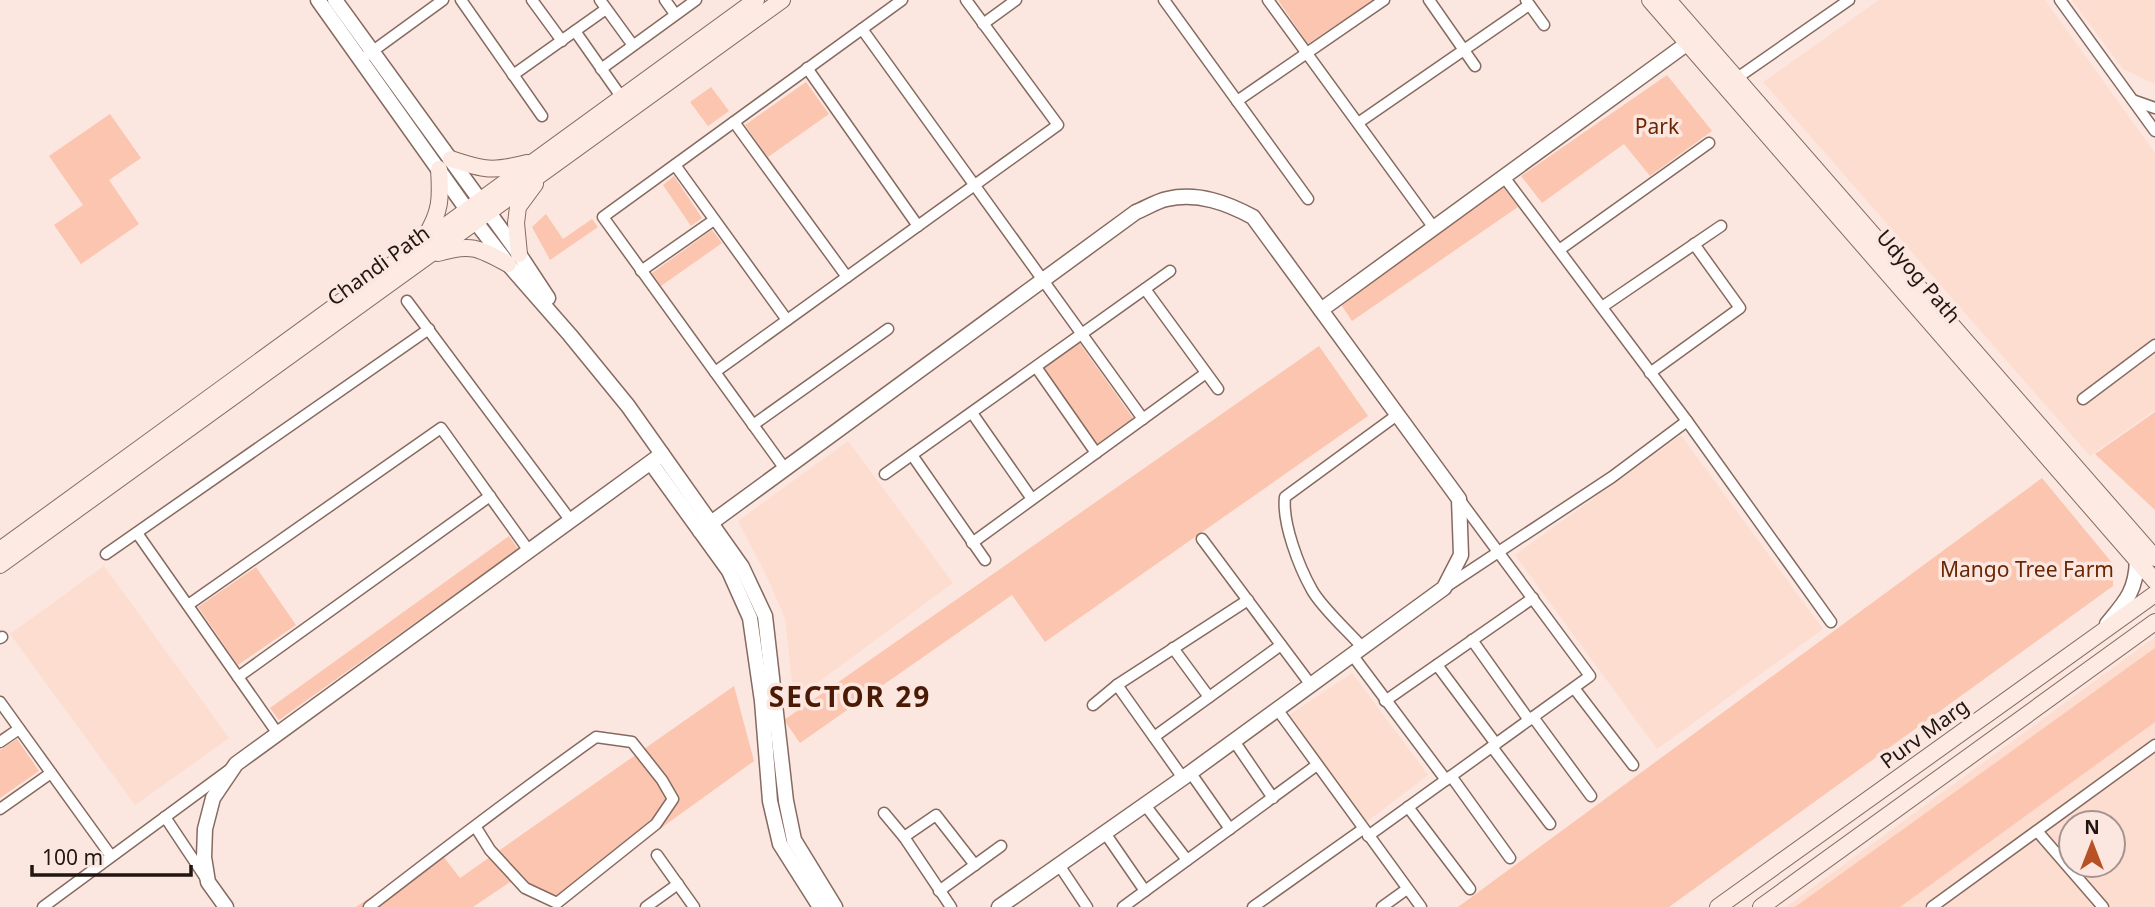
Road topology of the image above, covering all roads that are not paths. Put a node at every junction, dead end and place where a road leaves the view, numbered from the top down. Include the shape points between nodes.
1 (318, 0) edge
2 (335, 0) edge
3 (443, 0) edge
4 (461, 0) edge
5 (533, 0) edge
6 (665, 0) edge
7 (696, 0) edge
8 (756, 0) edge
9 (782, 0) edge
10 (902, 0) edge
11 (966, 0) edge
12 (1016, 0) edge
13 (1164, 0) edge
14 (1268, 0) edge
15 (1384, 0) edge
16 (1429, 0) edge
17 (1650, 0) edge
18 (1668, 0) edge
19 (1849, 0) edge
20 (2060, 0) edge
21 (1528, 2) edge
22 (603, 4) edge
23 (675, 14) junction
24 (984, 24) junction
25 (1544, 25) dead end
26 (862, 29) junction
27 (575, 31) junction
28 (1693, 39) junction
29 (562, 41) junction
30 (632, 44) junction
31 (1464, 50) junction
32 (1307, 53) junction
33 (367, 55) junction
34 (1475, 66) dead end
35 (807, 68) junction
36 (601, 69) junction
37 (513, 75) junction
38 (1737, 78) junction
39 (622, 98) junction
40 (1237, 101) junction
41 (2135, 101) junction
42 (2155, 108) edge
43 (542, 116) dead end
44 (734, 122) junction
45 (1357, 123) junction
46 (2155, 131) edge
47 (1709, 143) dead end
48 (445, 164) junction
49 (675, 165) junction
50 (540, 166) junction
51 (1504, 177) junction
52 (974, 185) junction
53 (1308, 199) dead end
54 (478, 210) junction
55 (714, 220) junction
56 (918, 226) junction
57 (1721, 226) dead end
58 (1434, 228) junction
59 (1694, 244) junction
60 (423, 250) junction
61 (1559, 250) junction
62 (514, 259) junction
63 (641, 271) junction
64 (1170, 271) dead end
65 (847, 277) junction
66 (1043, 281) junction
67 (1145, 289) junction
68 (407, 301) dead end
69 (1602, 307) junction
70 (1321, 310) junction
71 (787, 320) junction
72 (429, 329) junction
73 (888, 329) dead end
74 (1082, 334) junction
75 (2155, 345) edge
76 (1036, 367) junction
77 (715, 372) junction
78 (1206, 373) junction
79 (1650, 373) junction
80 (1218, 389) dead end
81 (2083, 399) dead end
82 (972, 413) junction
83 (1397, 415) junction
84 (1143, 419) junction
85 (1687, 421) junction
86 (753, 425) junction
87 (1096, 453) junction
88 (912, 455) junction
89 (656, 458) junction
90 (785, 469) junction
91 (886, 474) dead end
92 (490, 496) junction
93 (1032, 499) junction
94 (1459, 499) junction
95 (571, 521) junction
96 (705, 527) junction
97 (137, 533) junction
98 (1202, 539) dead end
99 (972, 543) junction
100 (0, 550) edge
101 (529, 551) junction
102 (1499, 551) junction
103 (106, 554) dead end
104 (2148, 554) edge
105 (985, 560) dead end
106 (0, 565) edge
107 (2155, 581) edge
108 (1444, 588) junction
109 (2155, 594) edge
110 (1533, 598) junction
111 (1248, 600) junction
112 (188, 605) junction
113 (1831, 622) dead end
114 (2155, 622) edge
115 (2100, 633) junction
116 (1472, 640) junction
117 (1281, 645) junction
118 (1173, 648) junction
119 (1357, 652) junction
120 (1437, 664) junction
121 (238, 677) junction
122 (1117, 685) junction
123 (1311, 685) junction
124 (1574, 688) junction
125 (1209, 697) junction
126 (1385, 701) junction
127 (0, 702) edge
128 (1093, 705) dead end
129 (1277, 709) junction
130 (1531, 719) junction
131 (19, 729) junction
132 (278, 734) junction
133 (1154, 737) junction
134 (1234, 741) junction
135 (0, 742) edge
136 (1494, 745) junction
137 (2155, 745) edge
138 (236, 764) junction
139 (1317, 765) junction
140 (1633, 765) dead end
141 (51, 773) junction
142 (1186, 775) junction
143 (1448, 778) junction
144 (1591, 796) dead end
145 (1273, 797) junction
146 (1145, 805) junction
147 (1408, 807) junction
148 (0, 809) edge
149 (884, 813) dead end
150 (164, 817) junction
151 (1550, 824) dead end
152 (475, 826) junction
153 (1230, 829) junction
154 (2036, 831) junction
155 (1366, 832) junction
156 (1105, 833) junction
157 (904, 837) junction
158 (1001, 846) dead end
159 (657, 855) dead end
160 (111, 856) junction
161 (1510, 858) dead end
162 (1187, 860) junction
163 (975, 865) junction
164 (1059, 865) junction
165 (208, 882) junction
166 (678, 884) junction
167 (1407, 889) junction
168 (1470, 889) dead end
169 (939, 891) junction
170 (1145, 891) junction
171 (1018, 902) edge
172 (219, 904) edge
173 (43, 907) edge
174 (369, 907) edge
175 (646, 907) edge
176 (694, 907) edge
177 (820, 907) edge
178 (835, 907) edge
179 (951, 907) edge
180 (999, 907) edge
181 (1087, 907) edge
182 (1123, 907) edge
183 (1253, 907) edge
184 (1382, 907) edge
185 (1421, 907) edge
186 (1718, 907) edge
187 (1761, 907) edge
188 (1932, 907) edge
189 (2103, 907) edge

1 - 33 street
2 - 33 street
3 - 33 street
4 - 37 street
5 - 29 street
6 - 23 street
7 - 23 street
8 - 39 main road, Chandi Path
9 - 50 main road, Chandi Path
10 - 26 street
11 - 24 street
12 - 24 street
13 - 40 street
14 - 32 street
15 - 32 street
16 - 31 street
17 - 28 main road, Udyog Path
18 - 28 main road, Udyog Path
19 - 38 street
20 - 41 street
21 - 25 street
21 - 31 street
22 - 27 street
22 - 30 street
23 - 30 street
24 - 52 street via 1058,125
26 - 35 street
26 - 52 street
27 - 29 street
27 - 36 street
28 - 38 main road, Udyog Path
28 - 51 street
28 - 104 main road, Udyog Path
29 - 37 street
30 - 36 street
31 - 34 street
31 - 45 street
32 - 40 street
32 - 45 street
33 - 48 street
35 - 44 street
35 - 56 street
36 - 39 street
37 - 43 street
38 - 104 main road, Udyog Path
39 - 50 main road, Chandi Path
40 - 53 street
41 - 42 street
41 - 46 street
44 - 49 street
44 - 65 street
45 - 58 street
47 - 61 street
48 - 50 main road via 482,170
48 - 54 street
48 - 60 main road via 437,218
49 - 55 street
49 - 63 street via 603,217
50 - 54 main road, Chandi Path
50 - 62 main road via 518,207
51 - 58 street
51 - 61 street
52 - 56 street
52 - 66 street
54 - 60 main road, Chandi Path
54 - 62 street
55 - 63 street
55 - 71 street
56 - 65 street
57 - 59 street
58 - 70 street
59 - 69 street
59 - 79 street via 1740,308
60 - 62 main road via 480,248
60 - 100 main road, Chandi Path
60 - 106 main road, Chandi Path
61 - 69 street
62 - 89 street via 628,406
63 - 77 street
64 - 67 street
65 - 71 street
66 - 70 street via 1136,212 1166,199 1200,198 1227,202 1253,217
66 - 74 street
66 - 90 street
67 - 74 street
67 - 78 street
68 - 72 street
69 - 79 street
70 - 83 street
71 - 77 street
72 - 95 street
72 - 97 street
73 - 86 street
74 - 76 street
74 - 84 street
75 - 81 street
76 - 82 street
76 - 87 street
77 - 86 street
78 - 80 street
78 - 84 street
79 - 85 street
82 - 88 street
82 - 93 street
83 - 94 street
83 - 119 street via 1285,497 1291,537 1312,592
84 - 87 street
85 - 102 street
85 - 113 street
86 - 90 street
87 - 93 street
88 - 91 street
88 - 99 street
89 - 95 street
89 - 96 street
90 - 96 street
92 - 101 street
92 - 112 street via 441,428
92 - 121 street
93 - 99 street
94 - 102 street
94 - 108 street via 1461,555
95 - 101 street
96 - 177 street via 750,618 770,801 780,844
96 - 178 street via 742,568 765,616 794,841
97 - 103 street
97 - 112 street
98 - 111 street
99 - 105 street
101 - 132 street
102 - 108 street
102 - 110 street
104 - 107 main road, Udyog Path
104 - 115 street via 2130,596
108 - 119 street
109 - 115 main road, Purv Marg
110 - 116 street
110 - 124 street via 1590,676
111 - 117 street
111 - 118 street
112 - 121 street
114 - 187 main road
115 - 186 main road, Purv Marg
116 - 120 street
116 - 130 street
117 - 123 street
117 - 125 street
118 - 122 street
118 - 125 street
119 - 123 street
119 - 126 street
120 - 126 street
120 - 136 street
121 - 132 street
122 - 128 street
122 - 133 street
123 - 129 street
124 - 130 street
124 - 140 street
125 - 133 street
126 - 143 street
127 - 131 street
129 - 134 street
129 - 139 street
130 - 136 street
130 - 144 street
131 - 135 street
131 - 141 street
132 - 138 street
133 - 142 street
134 - 142 street
134 - 145 street
136 - 143 street
136 - 151 street
137 - 154 street
138 - 150 street
138 - 165 street via 213,798 205,829
139 - 145 street
139 - 155 street
141 - 148 street
141 - 160 street
142 - 146 street
142 - 153 street
143 - 147 street
143 - 161 street
145 - 153 street
146 - 156 street
146 - 162 street
147 - 155 street
147 - 168 street
149 - 157 street
150 - 160 street
150 - 165 street
152 - 152 street via 596,737 632,742 673,799 656,824 557,904 525,888
152 - 174 street
153 - 162 street
154 - 188 street
154 - 189 street
155 - 167 street
155 - 183 street
156 - 164 street
156 - 170 street
157 - 163 street via 936,815
157 - 169 street
158 - 163 street
159 - 166 street
160 - 173 street
162 - 170 street
163 - 169 street
164 - 171 street
164 - 181 street
165 - 172 street
166 - 175 street
166 - 176 street
167 - 184 street
167 - 185 street
169 - 179 street
170 - 182 street
171 - 180 street

